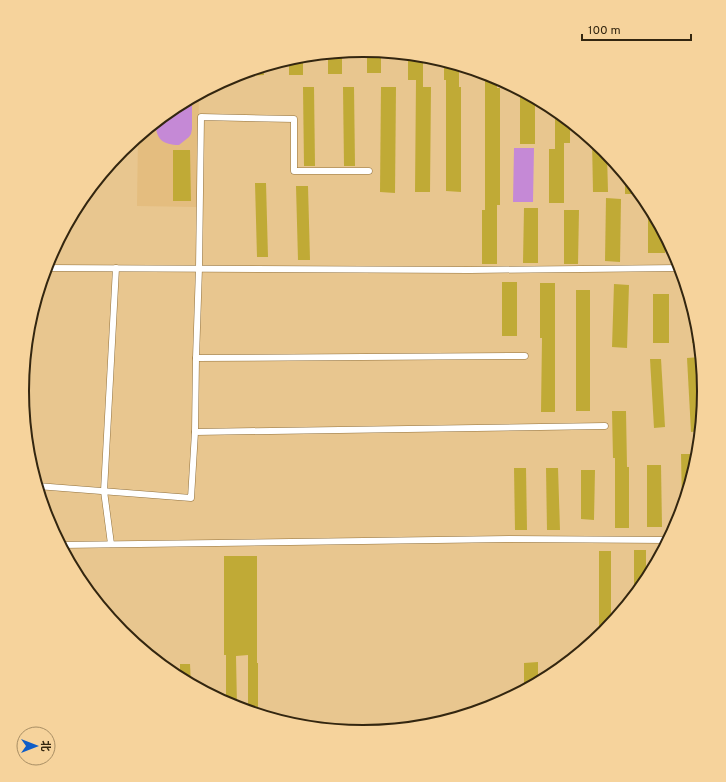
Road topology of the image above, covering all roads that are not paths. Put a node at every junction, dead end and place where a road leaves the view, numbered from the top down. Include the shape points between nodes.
1 (369, 171) dead end
2 (52, 268) edge
3 (116, 268) junction
4 (199, 268) junction
5 (674, 268) edge
6 (525, 356) dead end
7 (196, 358) junction
8 (605, 426) dead end
9 (195, 432) junction
10 (43, 486) edge
11 (104, 491) junction
12 (662, 540) edge
13 (111, 544) junction
14 (66, 545) edge

1 - 4 street via 294,171 294,119 201,117
2 - 3 street
3 - 4 street
3 - 11 street
4 - 5 street
4 - 7 street
6 - 7 street
7 - 9 street
8 - 9 street
9 - 11 street via 191,498
10 - 11 street
11 - 13 street
12 - 13 street via 509,539
13 - 14 street

